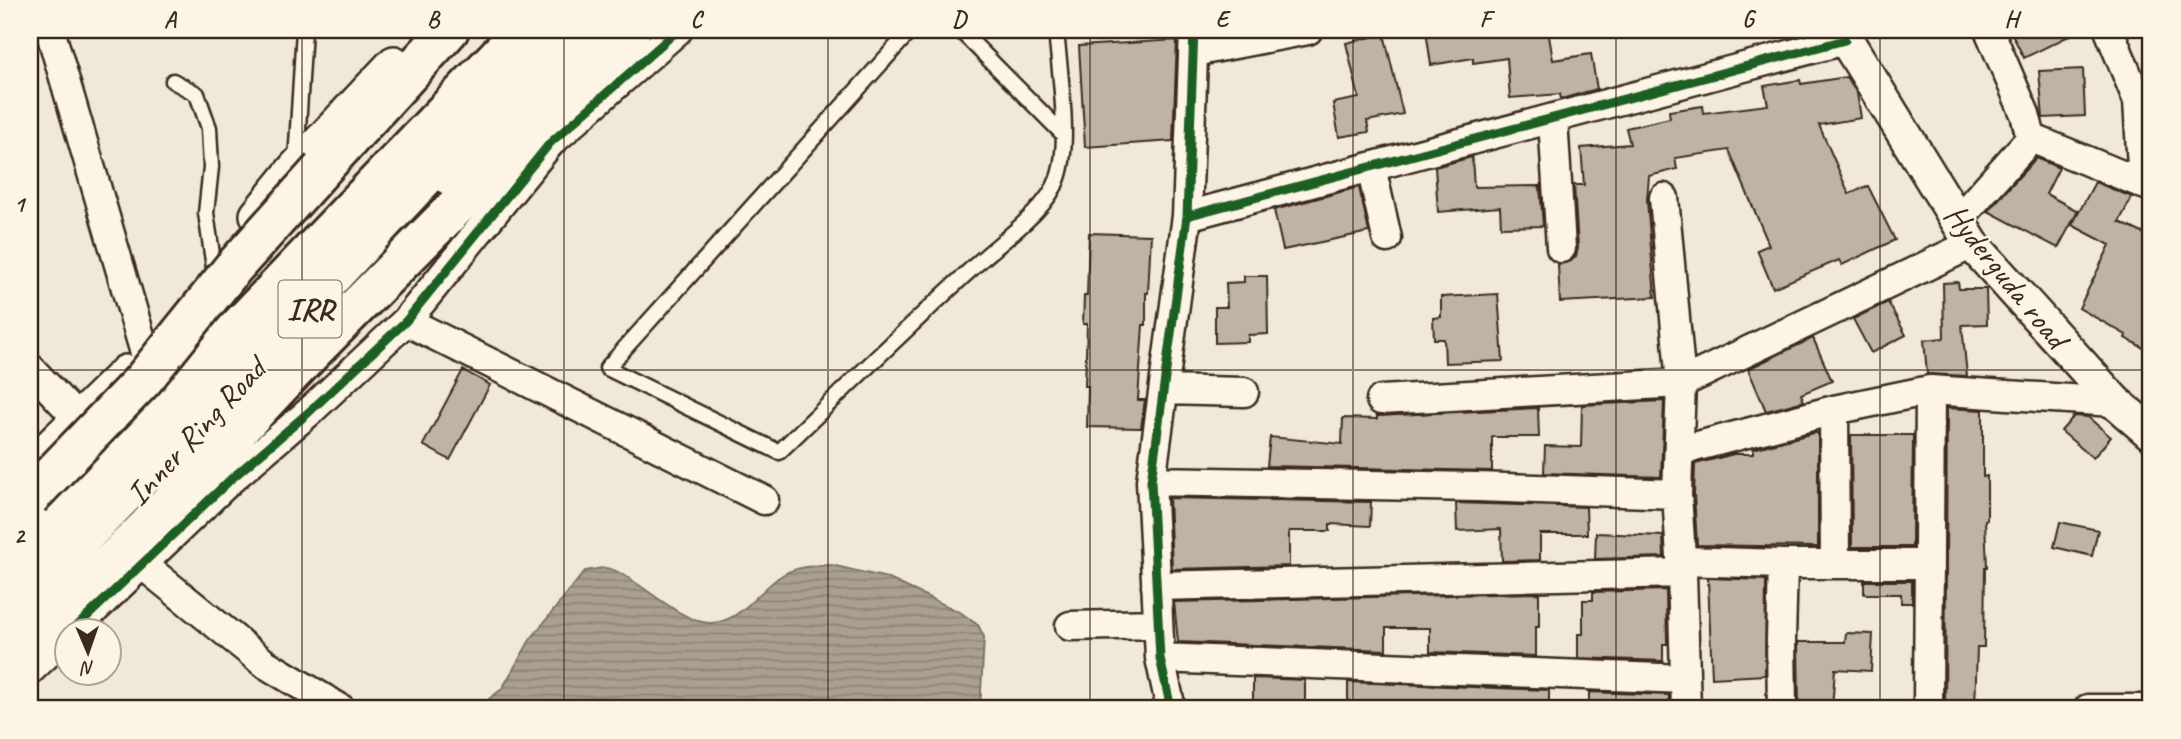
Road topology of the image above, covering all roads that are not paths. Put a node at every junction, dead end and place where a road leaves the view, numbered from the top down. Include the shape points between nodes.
1 (50, 30) edge
2 (304, 30) edge
3 (424, 30) edge
4 (449, 30) edge
5 (500, 30) edge
6 (523, 30) edge
7 (563, 30) edge
8 (603, 30) edge
9 (631, 30) edge
10 (678, 30) edge
11 (911, 30) edge
12 (960, 30) edge
13 (1056, 30) edge
14 (1308, 30) edge
15 (1989, 30) edge
16 (2109, 30) edge
17 (1842, 35) edge
18 (1193, 41) edge
19 (173, 81) dead end
20 (1553, 119) junction
21 (1064, 135) junction
22 (2031, 138) junction
23 (1371, 167) junction
24 (309, 169) junction
25 (2147, 186) edge
26 (1664, 198) dead end
27 (1187, 216) junction
28 (1965, 232) junction
29 (1387, 238) dead end
30 (1561, 248) dead end
31 (214, 268) junction
32 (406, 321) junction
33 (145, 353) junction
34 (30, 368) edge
35 (178, 380) junction
36 (1681, 383) junction
37 (1164, 390) junction
38 (1930, 390) junction
39 (1244, 392) dead end
40 (1381, 400) dead end
41 (2115, 402) junction
42 (1834, 410) junction
43 (78, 419) junction
44 (2151, 433) edge
45 (113, 450) junction
46 (1679, 451) junction
47 (30, 466) edge
48 (1151, 481) junction
49 (1677, 494) junction
50 (30, 497) edge
51 (764, 499) dead end
52 (30, 534) edge
53 (30, 545) edge
54 (1835, 563) junction
55 (1783, 564) junction
56 (1928, 564) junction
57 (143, 565) junction
58 (1681, 567) junction
59 (1156, 586) junction
60 (30, 591) edge
61 (30, 601) edge
62 (89, 616) edge
63 (1158, 624) junction
64 (1070, 626) dead end
65 (30, 639) edge
66 (52, 649) edge
67 (1160, 658) junction
68 (30, 670) edge
69 (1685, 679) junction
70 (341, 709) edge
71 (1171, 709) edge
72 (1686, 709) edge
73 (1782, 709) edge
74 (1928, 709) edge
75 (2088, 709) edge
76 (2151, 709) edge

1 - 33 street
2 - 24 lane via 296,127
3 - 24 street
4 - 24 main road
5 - 35 main road, Inner Ring Road / IRR
6 - 53 main road
7 - 60 main road via 203,414
8 - 61 main road, Inner Ring Road / IRR via 335,283
9 - 65 main road via 309,355 146,528
10 - 32 street via 550,143
11 - 21 lane via 607,368 779,452 1045,202 1059,175
12 - 21 lane
13 - 21 lane
14 - 18 street
15 - 22 street
16 - 25 street via 2138,101
17 - 20 street
17 - 28 street, Hyderguda road
18 - 27 street
19 - 31 lane via 197,94 209,128 206,213
20 - 23 street
20 - 30 street
22 - 25 street
22 - 28 street
23 - 27 street
23 - 29 street
24 - 31 street
24 - 50 main road, bridge via 143,380
26 - 36 street
27 - 37 street
28 - 36 street
28 - 41 street, Hyderguda road
31 - 33 street
32 - 51 street
32 - 57 street
33 - 35 street
33 - 43 street
34 - 43 street
35 - 45 main road, Inner Ring Road / IRR
36 - 40 street
36 - 46 street
37 - 39 street
37 - 48 street
38 - 41 street
38 - 42 street
38 - 56 street
41 - 44 street, Hyderguda road
42 - 46 street
42 - 54 street
43 - 45 street
43 - 47 street
45 - 52 main road, Inner Ring Road / IRR
46 - 49 street
48 - 49 street
48 - 59 street
49 - 58 street
54 - 55 street
54 - 56 street
55 - 58 street
55 - 73 street
56 - 74 street
57 - 62 street
57 - 70 street via 264,663
58 - 59 street
58 - 69 street
59 - 63 street
63 - 64 street
63 - 67 street
66 - 68 street
67 - 69 street
67 - 71 street
69 - 72 street
75 - 76 street

